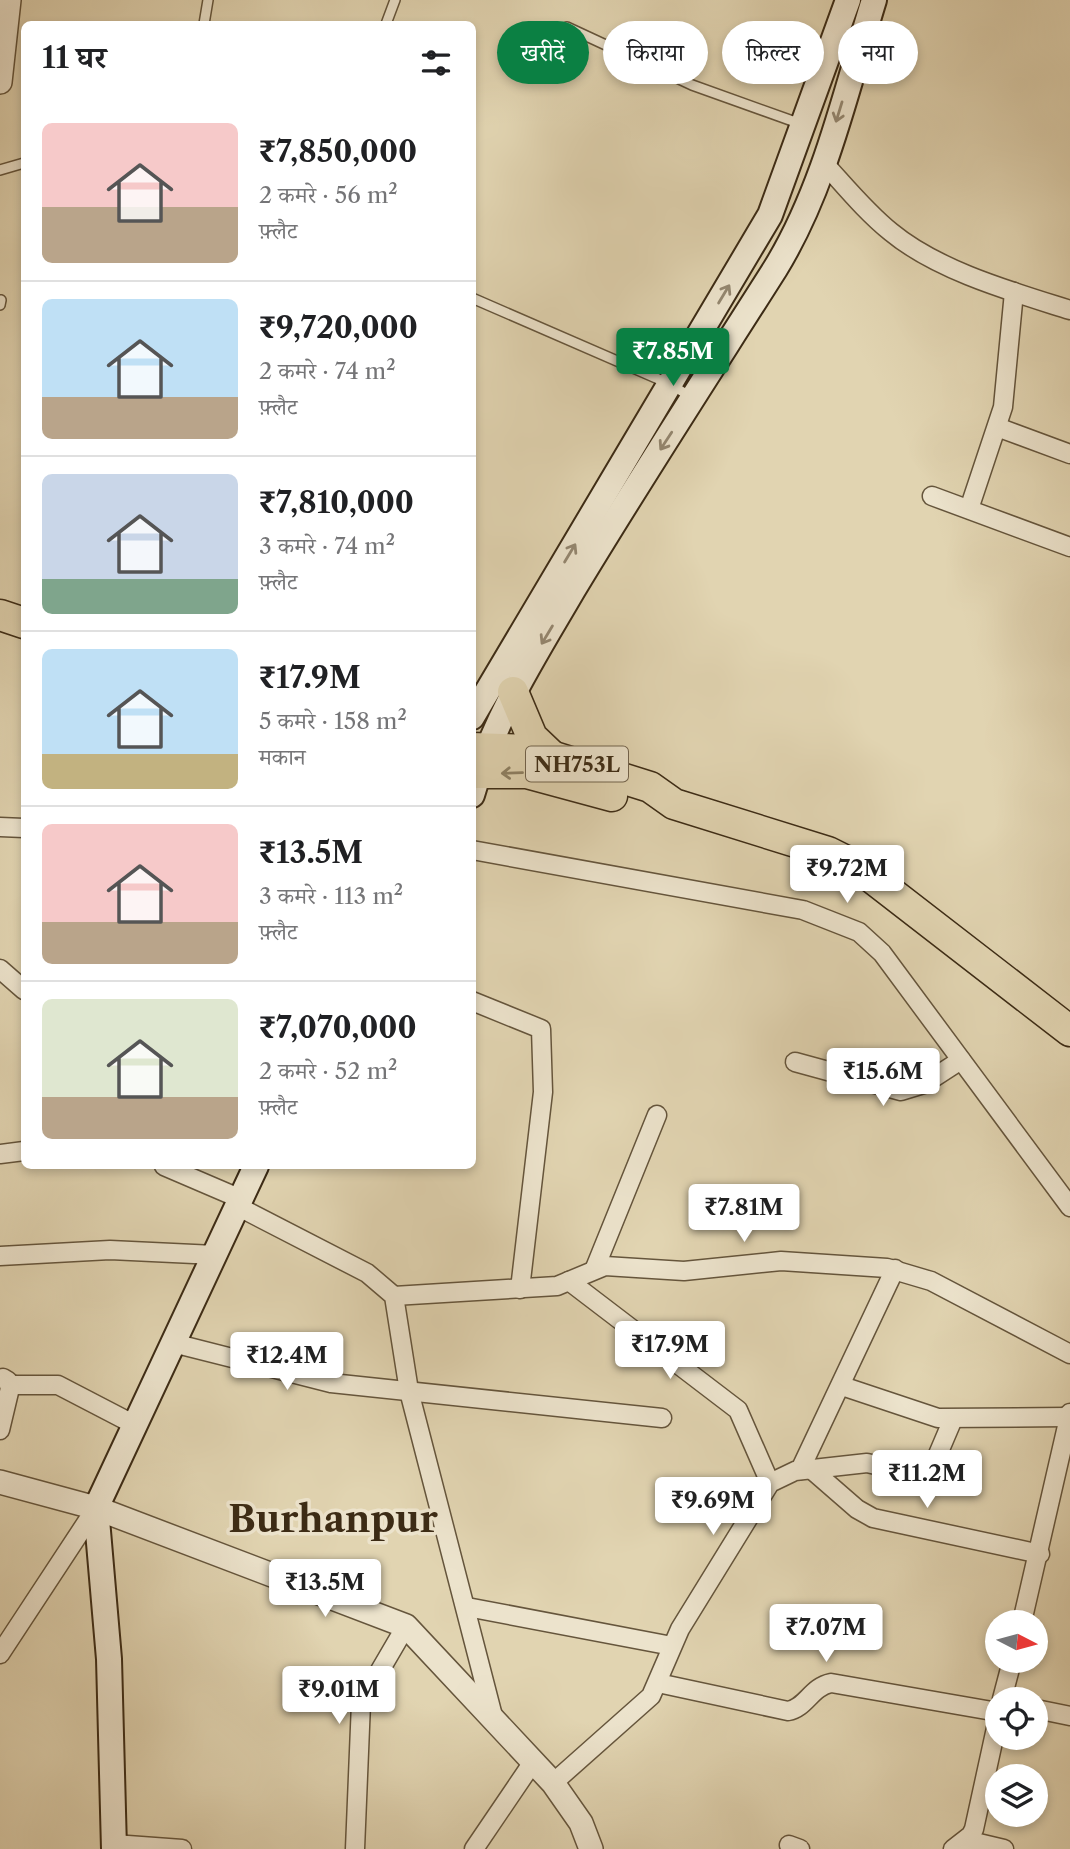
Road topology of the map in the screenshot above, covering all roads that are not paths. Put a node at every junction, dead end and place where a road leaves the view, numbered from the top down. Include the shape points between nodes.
1 (9, 0) edge
2 (208, 0) edge
3 (395, 0) edge
4 (848, 0) edge
5 (874, 0) edge
6 (204, 21) edge
7 (387, 21) edge
8 (589, 36) edge
9 (0, 82) edge
10 (803, 124) junction
11 (824, 162) junction
12 (21, 164) edge
13 (0, 170) edge
14 (1014, 292) junction
15 (476, 300) edge
16 (1070, 310) edge
17 (670, 384) junction
18 (693, 399) junction
19 (997, 427) junction
20 (1070, 454) edge
21 (933, 496) dead end
22 (969, 509) junction
23 (1070, 547) edge
24 (0, 615) edge
25 (21, 622) edge
26 (513, 692) junction
27 (476, 710) edge
28 (553, 757) junction
29 (476, 768) edge
30 (674, 804) junction
31 (0, 827) edge
32 (21, 828) edge
33 (476, 851) edge
34 (0, 969) edge
35 (21, 987) edge
36 (476, 1003) edge
37 (1070, 1031) edge
38 (961, 1060) junction
39 (795, 1062) dead end
40 (657, 1115) dead end
41 (21, 1151) edge
42 (0, 1154) edge
43 (170, 1169) edge
44 (255, 1169) edge
45 (239, 1203) junction
46 (1070, 1207) edge
47 (215, 1255) junction
48 (0, 1256) edge
49 (594, 1268) junction
50 (895, 1269) junction
51 (569, 1281) junction
52 (520, 1289) junction
53 (394, 1296) junction
54 (173, 1343) junction
55 (1070, 1354) edge
56 (5, 1381) edge
57 (842, 1387) junction
58 (409, 1391) junction
59 (1069, 1415) edge
60 (662, 1418) dead end
61 (953, 1419) junction
62 (135, 1425) junction
63 (0, 1430) edge
64 (806, 1469) junction
65 (0, 1482) edge
66 (770, 1483) junction
67 (96, 1508) junction
68 (1040, 1554) junction
69 (467, 1606) junction
70 (1025, 1610) edge
71 (405, 1626) junction
72 (3, 1643) edge
73 (672, 1646) junction
74 (658, 1683) junction
75 (985, 1710) edge
76 (1048, 1711) edge
77 (1070, 1716) edge
78 (494, 1720) junction
79 (991, 1750) edge
80 (533, 1762) junction
81 (553, 1783) junction
82 (960, 1844) edge
83 (114, 1847) edge
84 (182, 1849) edge
85 (355, 1849) edge
86 (474, 1849) edge
87 (591, 1849) edge
88 (1004, 1849) edge

1 - 9 street
2 - 6 lane
3 - 7 lane
4 - 10 main road
5 -> 11 main road
8 - 10 lane via 692,85
17 -> 10 main road via 770,215
11 - 14 street via 878,221 906,243 979,280
11 - 18 main road via 786,252
12 - 13 lane
14 - 16 street
14 - 19 street
15 - 17 lane
17 - 18 lane
27 -> 17 main road
18 -> 26 main road
19 - 20 street
19 - 22 street
21 - 22 street
22 - 23 street
24 - 25 highway
26 - 28 highway via 532,737
26 - 29 main road
28 - 29 highway, NH753L via 532,750
28 - 30 highway, NH753L via 650,787
30 -> 29 highway, NH753L via 641,805 527,773
30 - 37 highway, NH753L via 828,852 859,867
31 - 32 street
33 - 38 street via 832,919 859,932 882,953
34 - 35 street
36 - 52 street via 541,1029 543,1092
38 - 39 street via 923,1084 901,1091
38 - 46 street
40 - 49 street
41 - 42 street
43 - 45 street
44 - 45 main road
45 - 47 main road
45 - 53 street via 367,1273
47 - 48 street via 110,1250
47 - 54 main road
49 - 50 street via 684,1270 781,1261
49 - 51 street
50 - 55 street via 931,1281
50 - 57 street
51 - 52 street
51 - 66 street via 738,1410
52 - 53 street
53 - 58 street
54 - 58 street via 319,1381
54 - 62 main road
56 - 62 street via 58,1385
56 - 63 street
57 - 61 street via 924,1416
57 - 64 street
58 - 60 street
58 - 69 street
59 - 61 street
59 - 68 street
61 - 64 street via 925,1476 874,1463
62 - 67 main road
64 - 66 street
64 - 68 street via 873,1518
65 - 67 street
66 - 73 street
67 - 71 street
67 - 72 street
67 - 83 main road via 109,1659
68 - 70 street
69 - 73 street
69 - 78 street
71 - 78 street
71 - 85 street via 361,1703
73 - 74 street
74 - 75 street via 788,1711 831,1683
74 - 81 street via 644,1705
76 - 77 street
78 - 80 street
79 - 82 street via 974,1829
80 - 81 street
80 - 86 street
81 - 87 street via 581,1824
82 - 88 street
83 - 84 street

